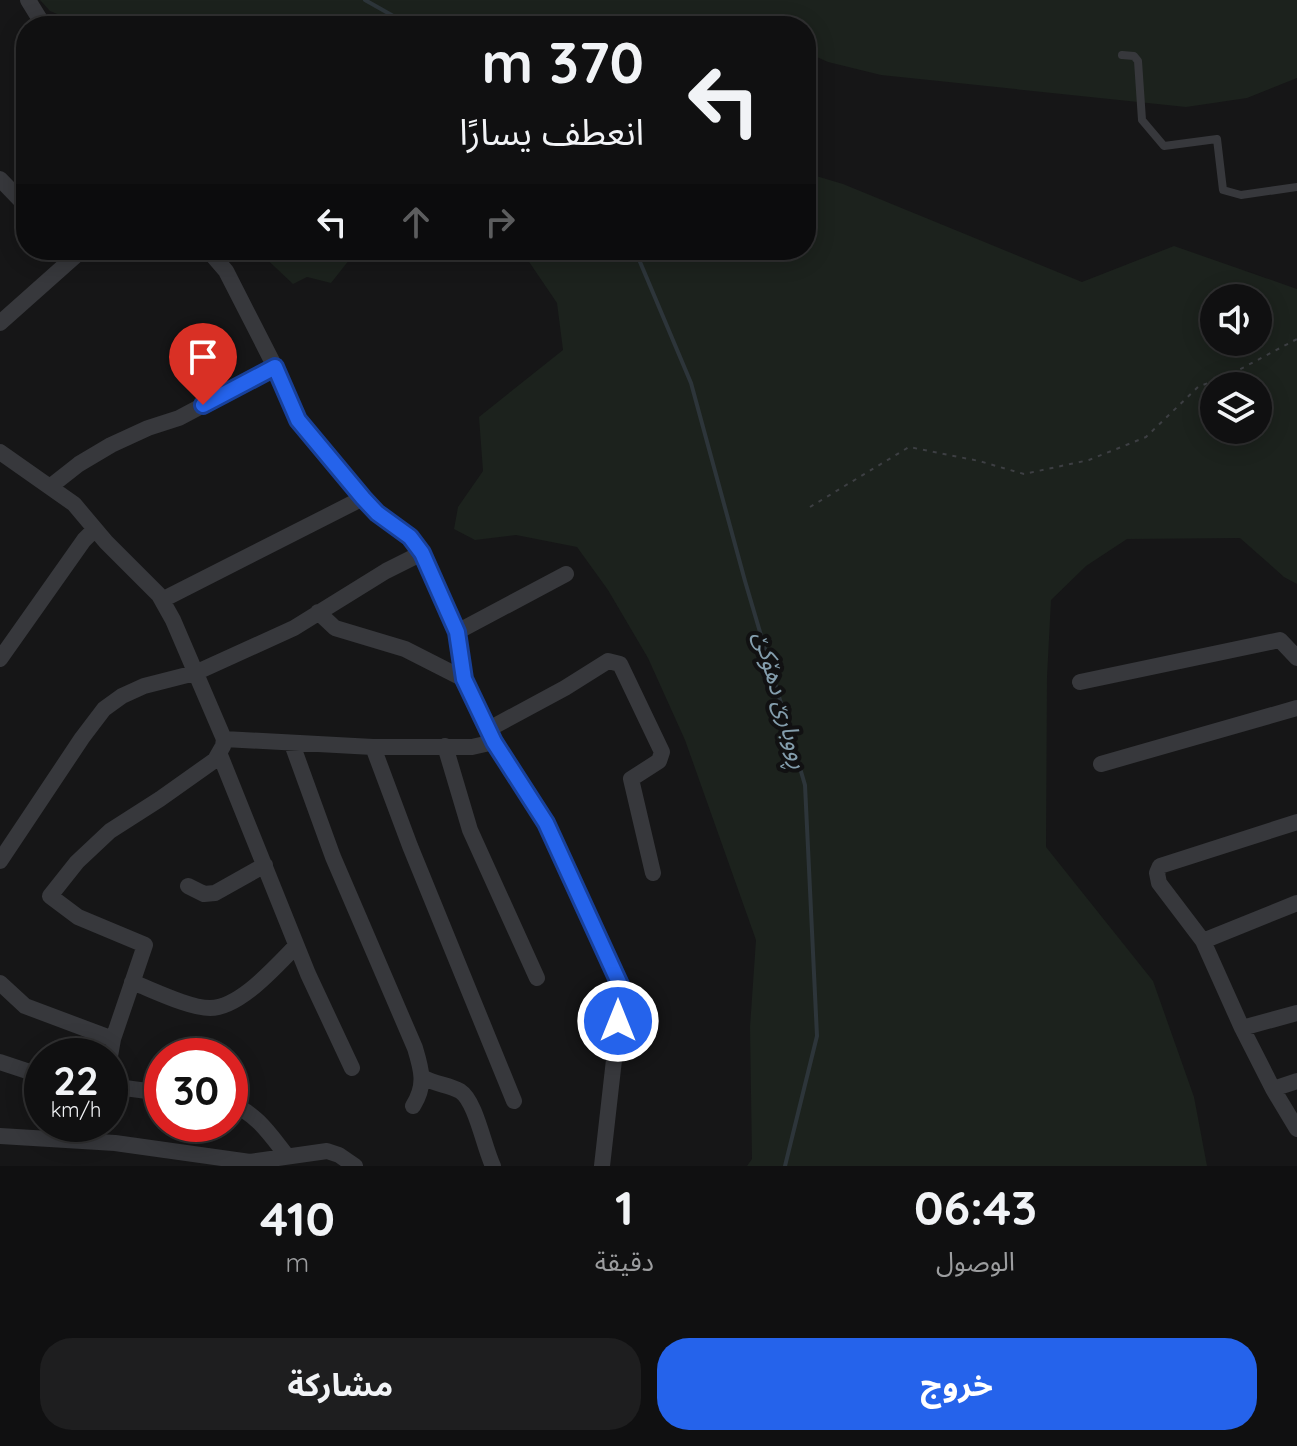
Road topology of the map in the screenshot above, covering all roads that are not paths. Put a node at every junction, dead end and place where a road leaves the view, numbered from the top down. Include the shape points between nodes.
1 (1122, 55) dead end
2 (0, 179) edge
3 (1297, 187) edge
4 (16, 196) edge
5 (67, 260) edge
6 (217, 260) edge
7 (1, 321) edge
8 (275, 367) junction
9 (1, 455) edge
10 (51, 486) junction
11 (363, 498) junction
12 (95, 529) junction
13 (422, 553) junction
14 (566, 574) dead end
15 (162, 600) junction
16 (318, 612) junction
17 (457, 632) junction
18 (1297, 658) edge
19 (0, 659) edge
20 (195, 673) junction
21 (464, 679) junction
22 (1080, 682) dead end
23 (1297, 708) edge
24 (491, 735) junction
25 (292, 744) junction
26 (445, 746) junction
27 (222, 747) junction
28 (373, 747) junction
29 (1101, 764) dead end
30 (1297, 822) edge
31 (0, 861) edge
32 (265, 865) junction
33 (653, 873) dead end
34 (188, 886) dead end
35 (1297, 903) edge
36 (1203, 941) junction
37 (296, 946) junction
38 (537, 978) dead end
39 (132, 982) junction
40 (0, 983) edge
41 (1297, 1013) edge
42 (1242, 1028) junction
43 (110, 1038) edge
44 (113, 1038) edge
45 (0, 1062) edge
46 (352, 1068) dead end
47 (24, 1070) edge
48 (424, 1078) junction
49 (1297, 1081) edge
50 (1273, 1089) junction
51 (514, 1101) dead end
52 (413, 1106) dead end
53 (248, 1112) edge
54 (1297, 1129) edge
55 (0, 1136) edge
56 (287, 1156) junction
57 (355, 1166) edge
58 (493, 1166) edge
59 (602, 1166) edge

1 - 3 lane via 1138,61 1142,120 1164,146 1217,139 1223,190 1241,195
2 - 4 street
5 - 7 street
6 - 8 street
8 - 10 street via 179,418 111,445
8 - 11 street via 298,420
9 - 10 street
10 - 12 street
11 - 13 street
11 - 15 street
12 - 15 street
12 - 19 street
13 - 16 street
13 - 17 street
14 - 17 street
15 - 20 street
16 - 20 street
16 - 21 street via 335,628 405,649
17 - 21 street
18 - 22 street via 1280,640
20 - 27 street
20 - 31 street via 144,686 104,709
21 - 24 street
23 - 29 street
24 - 26 street via 472,747
24 - 33 street via 608,661 620,664 662,752 659,761 631,779
24 - 59 street via 546,823 622,989
25 - 27 street
25 - 28 street
25 - 48 street
26 - 28 street
26 - 38 street via 470,830
27 - 32 street
27 - 39 street via 160,799 110,831 50,896 78,917 145,945
28 - 51 street
30 - 36 street via 1160,866 1159,883
32 - 34 street via 215,893
32 - 37 street
35 - 36 street
36 - 42 street
37 - 39 street via 250,990 210,1008
37 - 46 street
39 - 44 street
40 - 43 street via 25,1006
41 - 42 street
42 - 50 street
45 - 47 street
48 - 52 street
48 - 58 street via 460,1091 468,1100
49 - 50 street
50 - 54 street
53 - 56 street
55 - 56 street via 128,1144 250,1162
56 - 57 street via 333,1151

